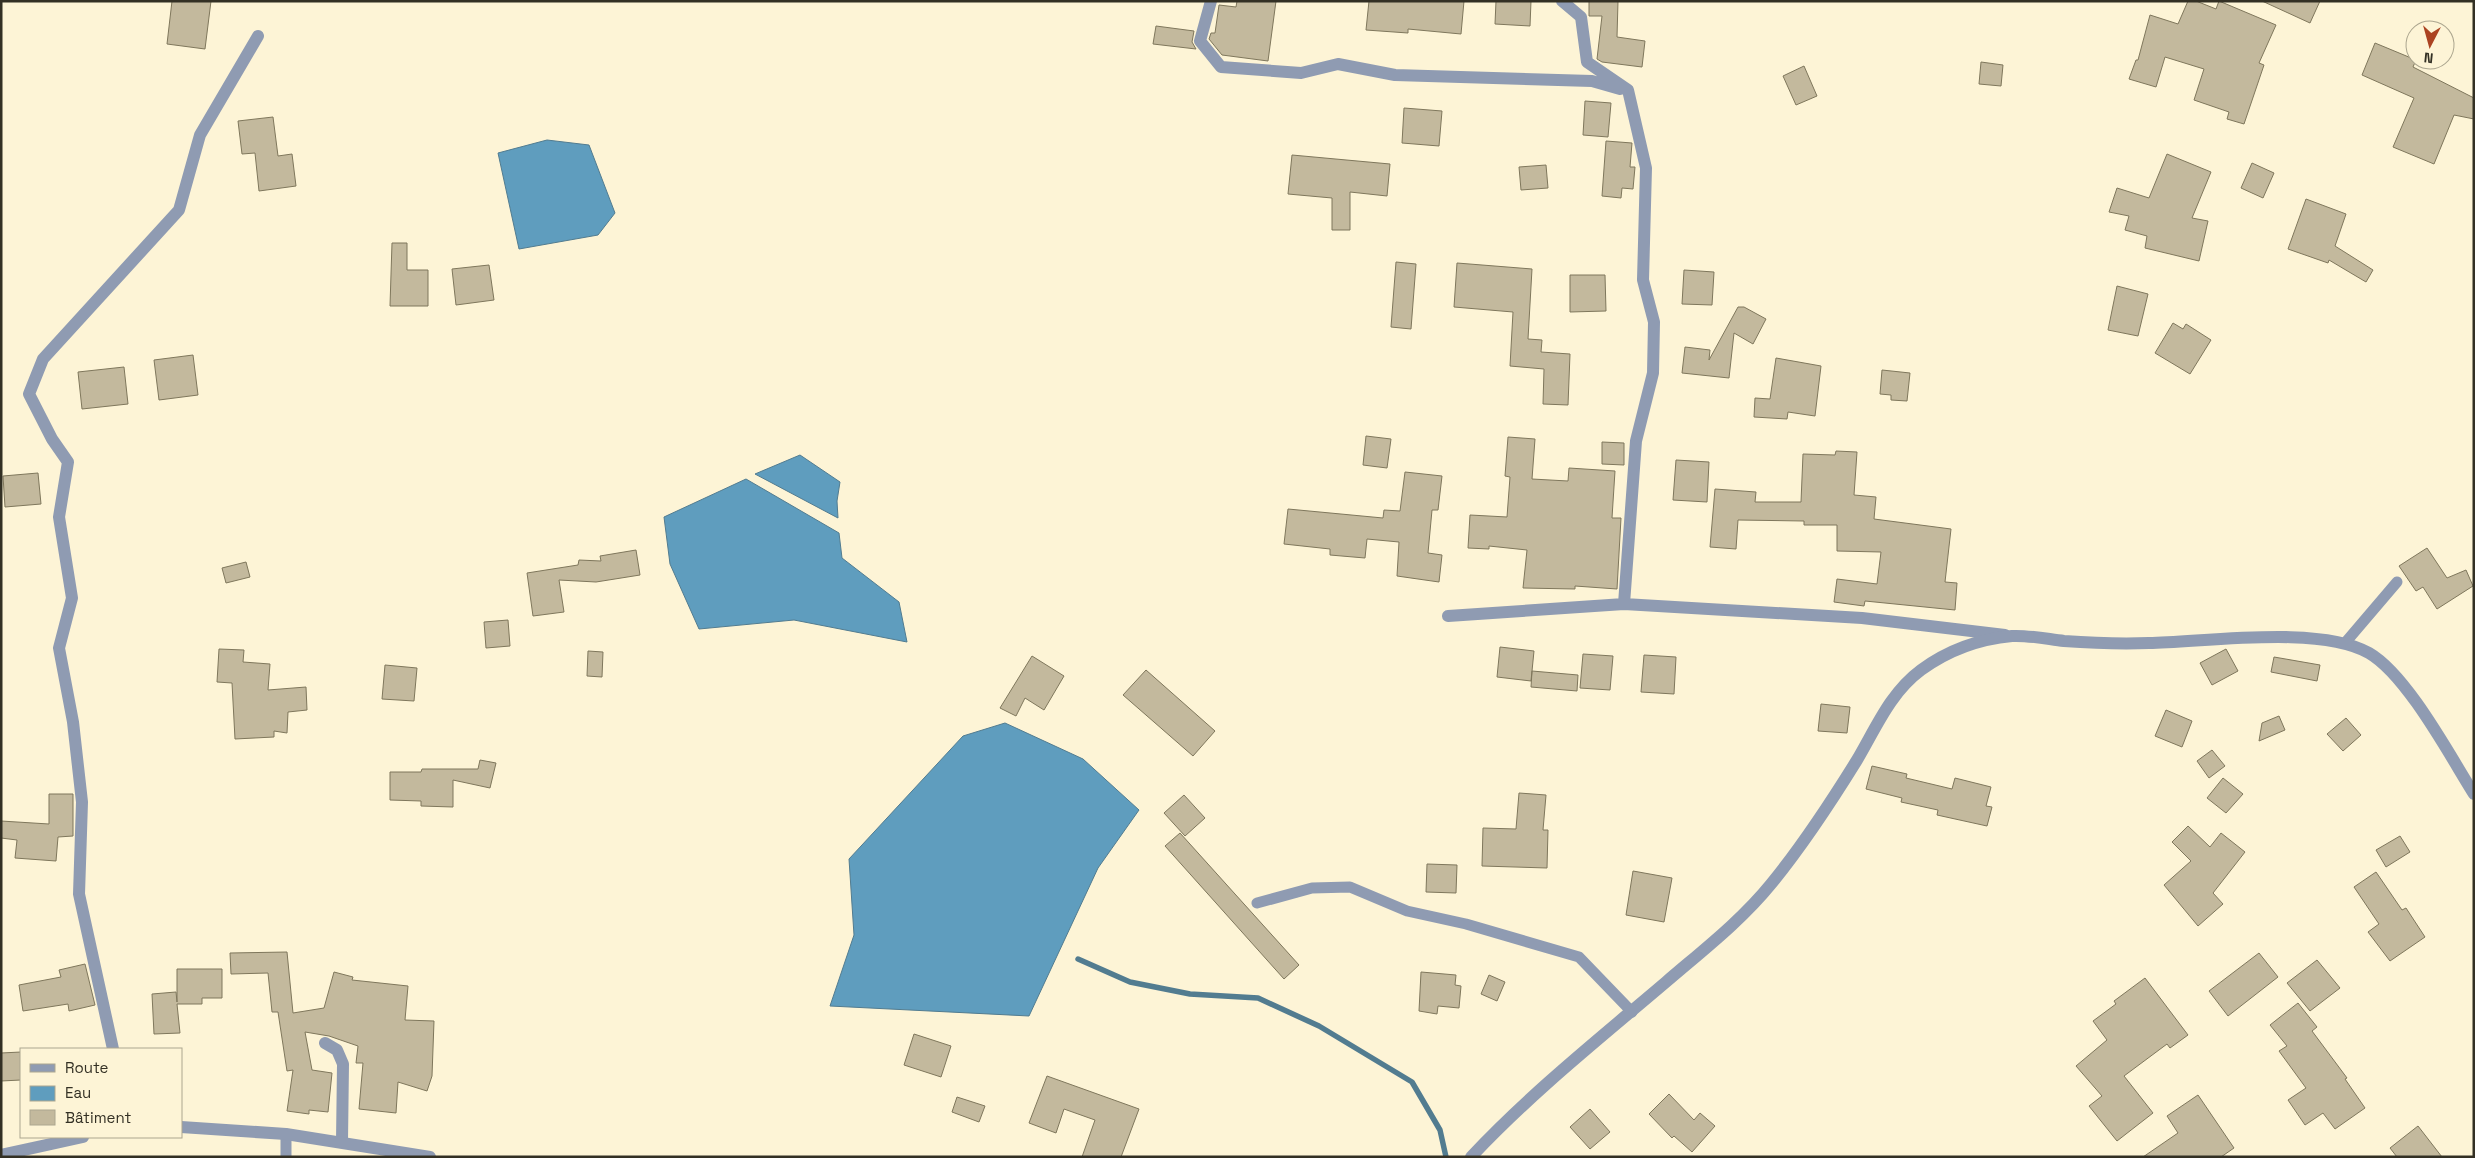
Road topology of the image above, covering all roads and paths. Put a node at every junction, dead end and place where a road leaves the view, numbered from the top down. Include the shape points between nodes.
1 (1211, 1) edge
2 (1562, 1) edge
3 (258, 36) dead end
4 (1628, 90) junction
5 (2397, 582) dead end
6 (1624, 604) junction
7 (1448, 616) dead end
8 (2013, 636) junction
9 (2345, 643) junction
10 (2474, 794) edge
11 (1257, 903) dead end
12 (1632, 1012) junction
13 (325, 1043) dead end
14 (113, 1048) edge
15 (182, 1127) edge
16 (286, 1134) junction
17 (79, 1138) edge
18 (342, 1141) junction
19 (1, 1155) edge
20 (286, 1157) edge
21 (430, 1157) edge
22 (1471, 1157) edge

1 - 4 street via 1200,41 1221,67 1302,72 1338,64 1395,76 1592,82
2 - 4 street via 1581,17 1587,62
3 - 14 street via 200,135 179,210 43,359 29,394 68,462 59,517 72,598 59,648 73,722 82,802 80,894
4 - 6 street via 1646,168 1643,280 1654,322 1653,373 1636,441
5 - 9 lane
6 - 7 street
6 - 8 street via 1862,618
8 - 9 street via 2088,642 2312,638
8 - 12 street via 1965,645 1921,670 1895,693 1840,785 1770,886 1714,942
9 - 10 street via 2371,654 2392,674 2418,705
11 - 12 lane via 1312,888 1350,887 1406,911 1466,924 1579,957
12 - 22 street via 1530,1098
13 - 18 street via 337,1050 343,1064
15 - 16 street
16 - 18 street
16 - 20 lane
17 - 19 street
18 - 21 street

